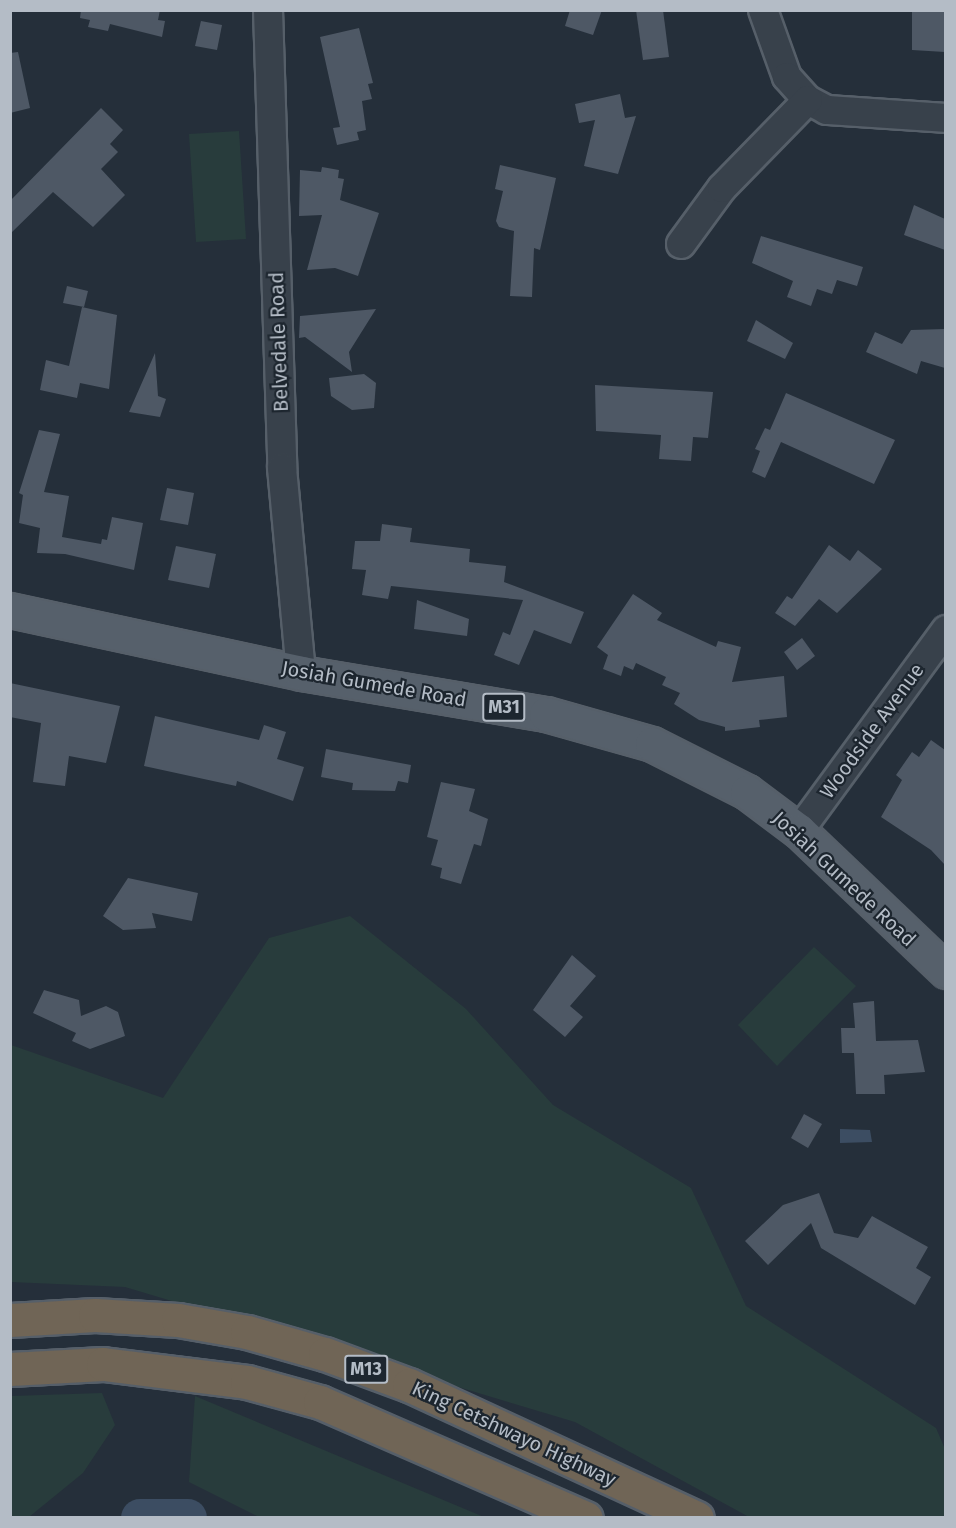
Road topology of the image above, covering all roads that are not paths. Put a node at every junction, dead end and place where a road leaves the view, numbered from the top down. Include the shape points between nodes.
1 (268, 10) edge
2 (763, 10) edge
3 (808, 100) junction
4 (945, 118) edge
5 (681, 244) dead end
6 (10, 610) edge
7 (945, 630) edge
8 (301, 673) junction
9 (799, 831) junction
10 (945, 971) edge
11 (10, 1320) edge
12 (10, 1369) edge
13 (586, 1518) edge
14 (697, 1518) edge

1 - 8 street, Belvedale Road via 282,468
2 - 3 street via 787,77
3 - 4 street via 827,110
3 - 5 street via 722,188
6 - 8 main road, Josiah Gumede Road / M31
7 - 9 street, Woodside Avenue
8 - 9 main road, Josiah Gumede Road / M31 via 546,714 610,730 691,761 747,792
9 - 10 main road, Josiah Gumede Road / M31
11 - 14 highway, King Cetshwayo Highway / M13 via 95,1315 178,1320 247,1332 325,1354 409,1385
12 - 13 highway, M13 via 103,1364 247,1382 320,1402

